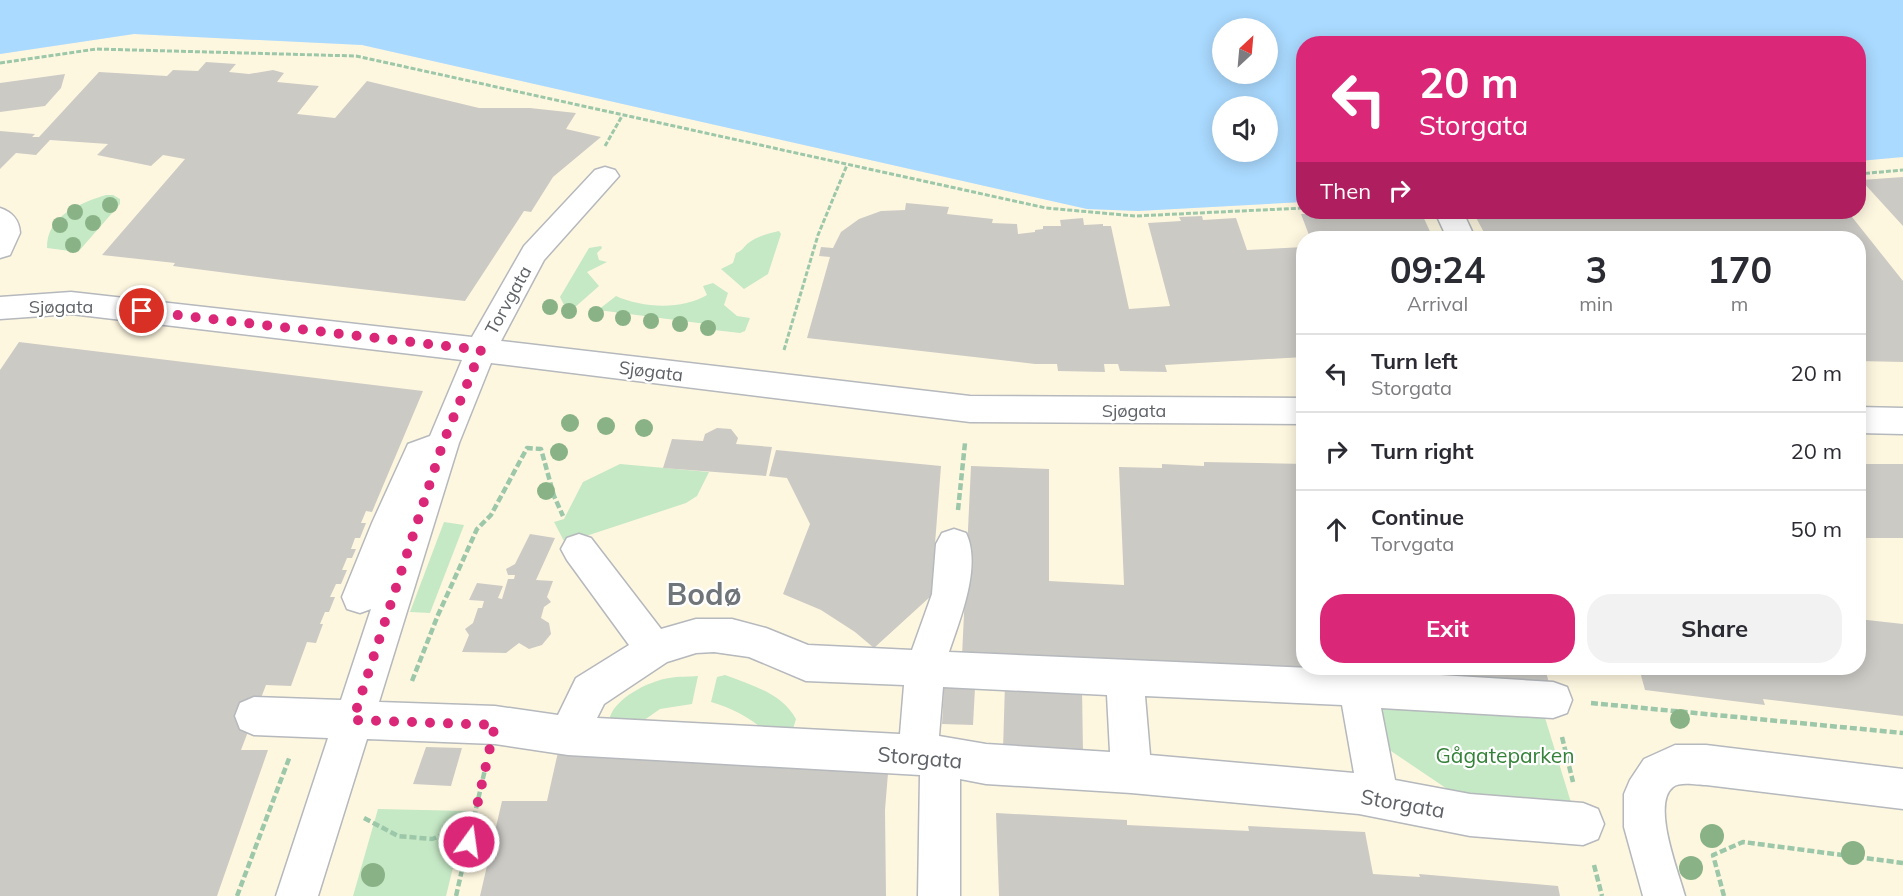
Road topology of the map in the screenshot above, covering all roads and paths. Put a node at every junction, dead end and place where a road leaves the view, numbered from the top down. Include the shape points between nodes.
1 (0, 63) edge
2 (847, 165) junction
3 (1903, 171) edge
4 (1866, 173) edge
5 (605, 176) dead end
6 (1296, 208) edge
7 (0, 218) edge
8 (0, 248) edge
9 (0, 308) edge
10 (481, 350) junction
11 (784, 350) dead end
12 (1296, 411) edge
13 (1866, 420) edge
14 (1903, 421) edge
15 (966, 433) dead end
16 (443, 443) junction
17 (571, 534) joint
18 (954, 543) joint
19 (360, 597) dead end
20 (654, 649) junction
21 (925, 667) junction
22 (1125, 677) junction
23 (1358, 688) junction
24 (1553, 699) dead end
25 (254, 716) dead end
26 (304, 719) junction
27 (353, 720) junction
28 (397, 722) junction
29 (495, 725) junction
30 (568, 736) junction
31 (929, 755) junction
32 (1131, 772) junction
33 (1903, 789) edge
34 (1378, 797) junction
35 (346, 809) junction
36 (473, 824) junction
37 (1583, 824) dead end
38 (1903, 863) edge
39 (237, 896) edge
40 (297, 896) edge
41 (456, 896) edge
42 (939, 896) edge
43 (1664, 896) edge
44 (1724, 896) edge

1 - 2 path via 96,49 356,56
2 - 6 path via 1046,208 1135,216
2 - 11 path via 818,236
3 - 4 path
5 - 10 street, Torvgata via 534,253
7 - 8 street via 7,231
9 - 10 street, Sjøgata via 71,303
10 - 12 street, Sjøgata via 970,409
10 - 16 street, Torvgata
13 - 14 street
15 - 18 path
16 - 19 street via 420,454
16 - 27 street, Torvgata
17 - 20 street
17 - 28 path via 554,496 541,449 527,447 491,515 477,529 438,615
18 - 21 street via 950,594
20 - 21 street via 704,634 728,634 758,641 806,663
20 - 30 street via 590,691
21 - 22 street
21 - 31 street
22 - 23 street
22 - 32 street
23 - 24 street
23 - 34 street
25 - 26 street, Storgata
26 - 27 street, Storgata
26 - 39 path
27 - 28 street, Storgata
27 - 35 street, Torvgata
28 - 29 street, Storgata
29 - 30 street, Storgata
29 - 36 path
30 - 31 street, Storgata
31 - 32 street, Storgata via 986,764
31 - 42 street
32 - 34 street, Storgata
33 - 43 street via 1706,765 1675,765 1658,773 1644,794 1645,827
34 - 37 street, Storgata via 1470,815
35 - 36 path via 398,836 432,838
35 - 40 street
36 - 41 path
38 - 44 path via 1743,842 1713,855

